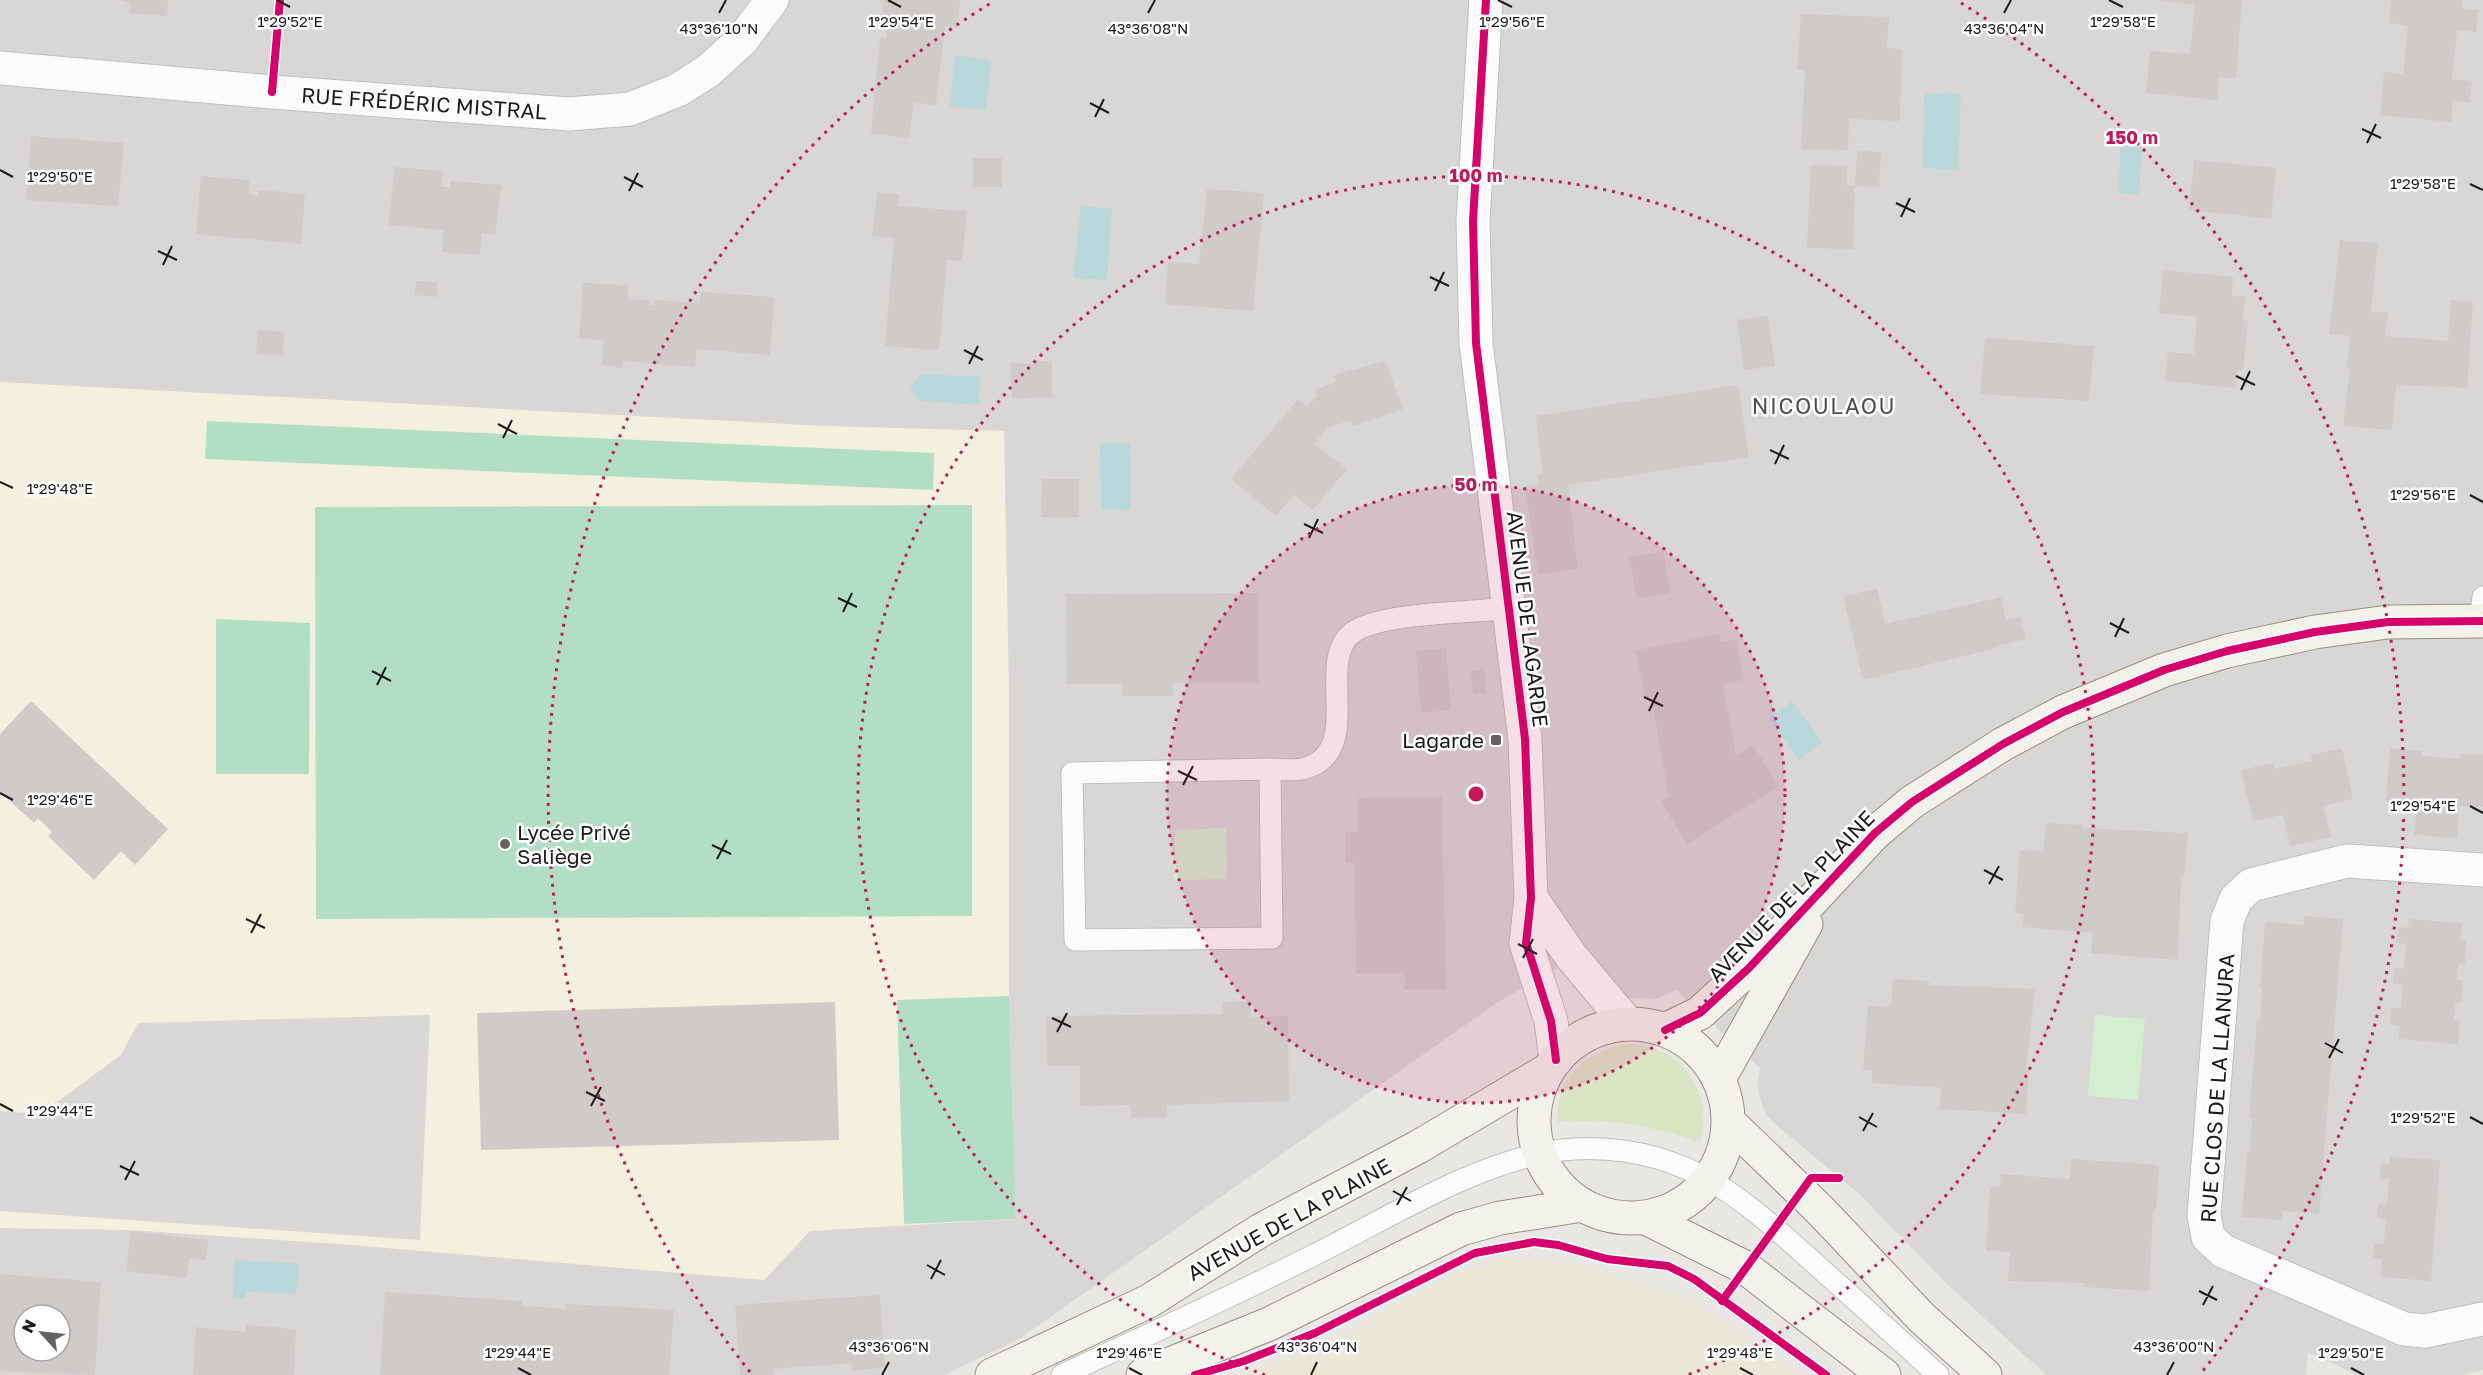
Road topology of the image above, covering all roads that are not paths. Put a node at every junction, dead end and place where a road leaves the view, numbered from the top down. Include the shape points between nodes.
1 (772, 0) edge
2 (1486, 0) edge
3 (0, 68) edge
4 (1509, 608) junction
5 (2482, 613) edge
6 (1270, 769) junction
7 (2483, 870) edge
8 (1826, 888) junction
9 (1531, 898) junction
10 (1629, 1024) junction
11 (1665, 1030) junction
12 (1552, 1065) junction
13 (1719, 1079) junction
14 (1728, 1121) junction
15 (1540, 1154) junction
16 (1707, 1180) junction
17 (1582, 1205) junction
18 (1644, 1217) junction
19 (2483, 1319) edge
20 (992, 1375) edge
21 (1062, 1375) edge
22 (1143, 1375) edge
23 (1884, 1375) edge
24 (1938, 1375) edge
25 (1985, 1375) edge

1 - 3 street, RUE FRÉDÉRIC MISTRAL via 742,40 708,70 678,90 630,109 557,113
2 - 4 street, AVENUE DE LAGARDE via 1473,221 1476,343
4 - 6 lane via 1380,621 1352,634 1339,655 1336,733 1330,750 1302,769
4 - 9 street, AVENUE DE LAGARDE via 1525,739
5 - 8 street, AVENUE DE LA PLAINE via 2315,632 2227,651 2101,695 2002,744 1912,802 1875,833
6 - 6 lane via 1072,773 1075,940 1272,938
7 - 19 street, RUE CLOS DE LA LLANURA via 2347,861 2252,885 2236,899 2228,921 2204,1215 2208,1237 2223,1251 2404,1329 2425,1330
8 - 11 street, AVENUE DE LA PLAINE via 1700,1013
8 - 13 street, AVENUE DE LA PLAINE
9 - 10 street via 1565,948
9 - 12 street, AVENUE DE LAGARDE via 1526,943 1551,1021
10 - 11 street
10 - 12 street, AVENUE DE LA PLAINE via 1588,1034
11 - 13 street via 1690,1044
12 - 15 street via 1541,1086 1536,1112
12 - 20 street, AVENUE DE LA PLAINE via 1418,1147 1262,1230 1149,1300
13 - 14 street
14 - 16 street via 1724,1151
14 - 25 street via 1821,1211 1921,1317
15 - 16 lane via 1563,1150 1626,1151 1686,1169
15 - 17 street via 1550,1174
15 - 21 lane via 1442,1190
16 - 18 street via 1676,1206
16 - 24 lane via 1775,1227
17 - 18 street via 1608,1215
17 - 22 street via 1500,1218 1461,1229 1269,1324
18 - 23 street via 1746,1268

